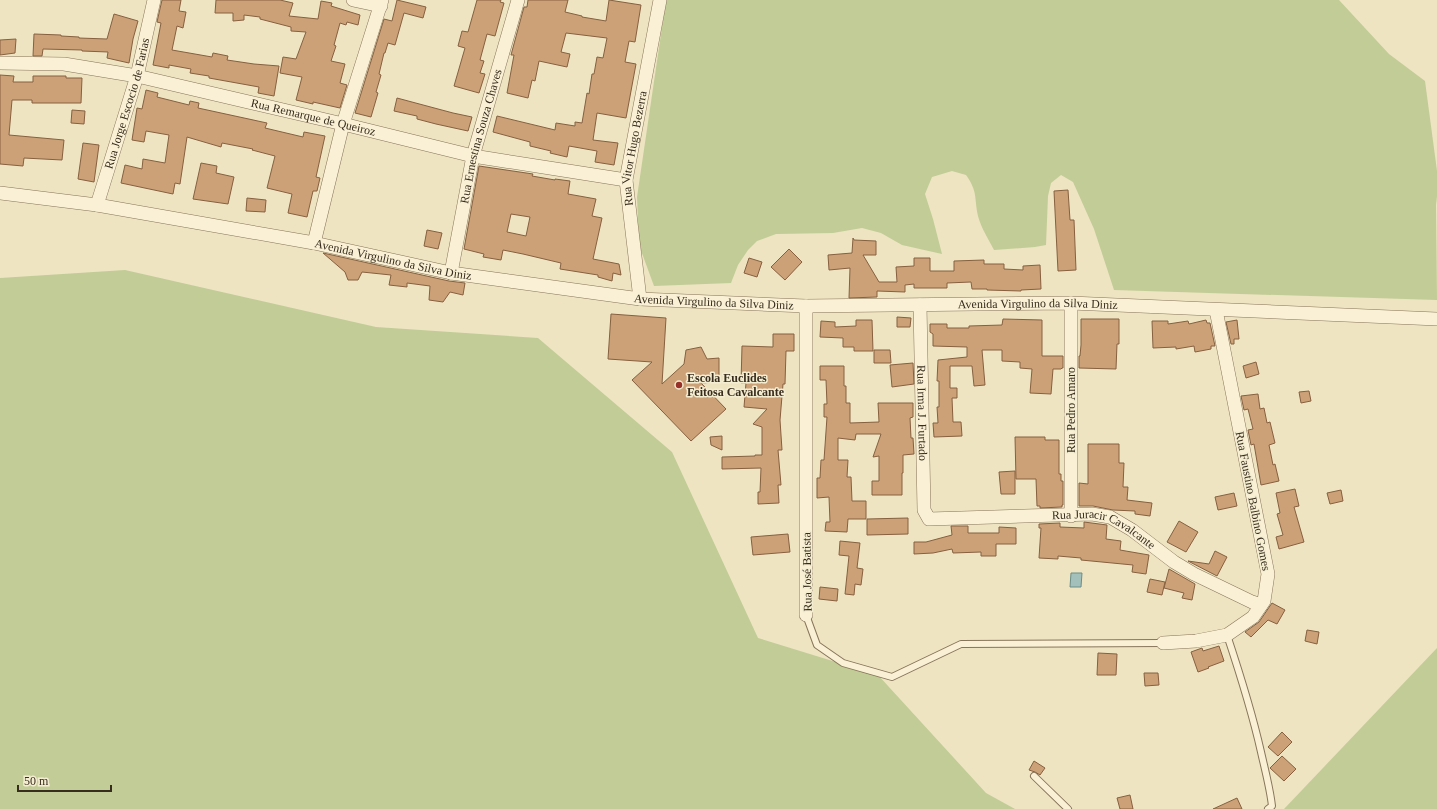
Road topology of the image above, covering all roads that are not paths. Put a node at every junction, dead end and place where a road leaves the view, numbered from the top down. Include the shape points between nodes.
1 (154, 0) edge
2 (353, 0) edge
3 (518, 0) edge
4 (660, 0) edge
5 (381, 3) edge
6 (0, 63) edge
7 (137, 76) junction
8 (343, 124) junction
9 (473, 156) junction
10 (626, 180) junction
11 (0, 193) edge
12 (97, 205) junction
13 (314, 243) junction
14 (451, 273) junction
15 (640, 299) junction
16 (1071, 303) junction
17 (920, 305) junction
18 (806, 306) junction
19 (1216, 310) junction
20 (1437, 319) edge
21 (1072, 516) junction
22 (929, 520) joint
23 (1261, 605) junction
24 (806, 615) joint
25 (1227, 635) junction
26 (1163, 643) joint
27 (1034, 776) dead end
28 (1068, 809) edge
29 (1268, 809) edge

1 - 7 street, Rua Jorge Escocio de Farias
2 - 5 street
3 - 9 street, Rua Ernestina Souza Chaves
4 - 10 street, Rua Vitor Hugo Bezerra
5 - 8 street
6 - 7 street, Rua Remarque de Queiroz via 64,64
7 - 8 street, Rua Remarque de Queiroz
7 - 12 street, Rua Jorge Escocio de Farias
8 - 9 street, Rua Remarque de Queiroz
8 - 13 street
9 - 10 street, Rua Remarque de Queiroz
9 - 14 street, Rua Ernestina Souza Chaves
10 - 15 street, Rua Vitor Hugo Bezerra
11 - 12 street, Avenida Virgulino da Silva Diniz
12 - 13 street, Avenida Virgulino da Silva Diniz
13 - 14 street, Avenida Virgulino da Silva Diniz
14 - 15 street, Avenida Virgulino da Silva Diniz
15 - 18 street, Avenida Virgulino da Silva Diniz
16 - 17 street, Avenida Virgulino da Silva Diniz
16 - 19 street, Avenida Virgulino da Silva Diniz
16 - 21 street, Rua Pedro Amaro
17 - 18 street, Avenida Virgulino da Silva Diniz
17 - 22 street, Rua Irma J. Furtado via 924,510
18 - 24 street, Rua José Batista
19 - 20 street, Avenida Virgulino da Silva Diniz
19 - 23 street, Rua Faustino Balbino Gomes via 1268,574 1264,601
21 - 22 street, Rua Juracir Cavalcante
21 - 23 street, Rua Juracir Cavalcante via 1092,514 1110,517 1194,574
23 - 25 street, Rua Faustino Balbino Gomes via 1254,617
24 - 26 lane, Rua José Batista via 817,645 843,663 892,677 961,644
25 - 26 street, Rua Faustino Balbino Gomes via 1196,641
25 - 29 lane via 1257,734 1270,790 1272,806
27 - 28 lane

